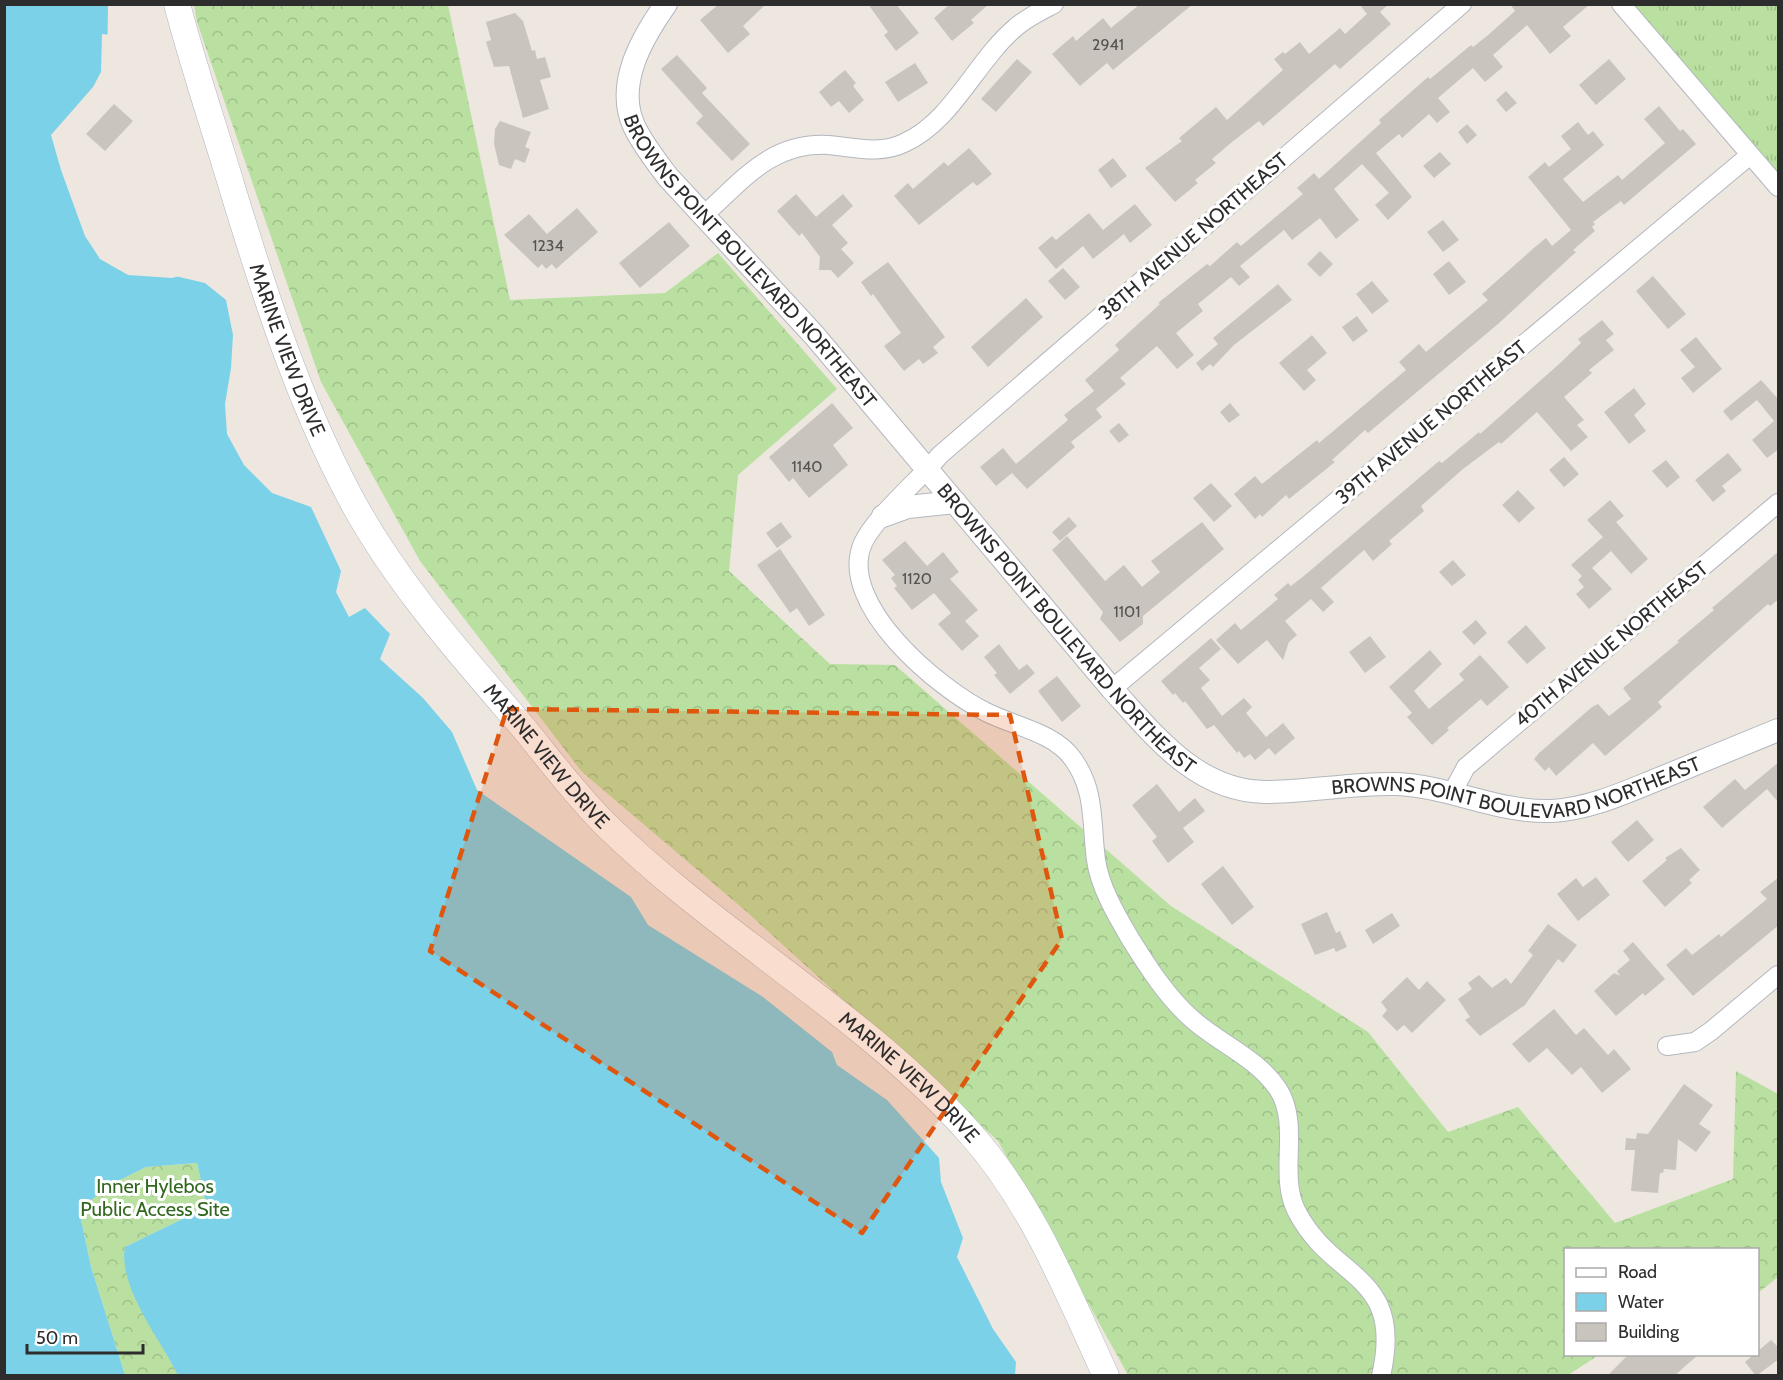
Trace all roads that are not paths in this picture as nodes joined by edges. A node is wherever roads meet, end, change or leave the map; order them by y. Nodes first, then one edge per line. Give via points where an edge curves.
1 (177, 4) edge
2 (666, 4) edge
3 (1054, 4) edge
4 (1462, 4) edge
5 (1621, 4) edge
6 (1750, 155) junction
7 (1779, 187) edge
8 (704, 215) junction
9 (927, 470) junction
10 (955, 502) junction
11 (1779, 503) edge
12 (883, 516) junction
13 (1112, 689) junction
14 (1779, 730) edge
15 (1452, 793) junction
16 (1779, 975) edge
17 (1667, 1046) dead end
18 (1106, 1376) edge
19 (1382, 1376) edge

1 - 18 main road, MARINE VIEW DRIVE via 248,240 287,354 348,493 387,556 497,697 601,820 733,934 904,1068 971,1134 998,1169 1049,1251
2 - 8 street, BROWNS POINT BOULEVARD NORTHEAST via 638,50 629,87 630,115 647,149
3 - 8 street via 1014,28 944,113 920,135 880,150 811,145 788,149 760,165
4 - 9 street, 38TH AVENUE NORTHEAST
5 - 6 street
6 - 7 street
6 - 13 street, 39TH AVENUE NORTHEAST
8 - 9 street, BROWNS POINT BOULEVARD NORTHEAST via 798,317
9 - 10 street, BROWNS POINT BOULEVARD NORTHEAST
9 - 12 street, 38TH AVENUE NORTHEAST
10 - 12 street via 908,507
10 - 13 street, BROWNS POINT BOULEVARD NORTHEAST
11 - 15 street, 40TH AVENUE NORTHEAST via 1466,767
12 - 19 street, 38TH AVENUE NORTHEAST via 872,528 860,553 863,590 870,603 901,645 959,698 1055,743 1070,755 1090,792 1102,884 1131,938 1164,989 1192,1020 1239,1051 1280,1092 1288,1118 1289,1183 1296,1208 1322,1246 1361,1279 1383,1312 1387,1353
13 - 15 street, BROWNS POINT BOULEVARD NORTHEAST via 1180,759 1231,788 1264,792 1389,784
14 - 15 street, BROWNS POINT BOULEVARD NORTHEAST via 1607,800 1577,808 1530,810
16 - 17 street via 1711,1031 1695,1041

